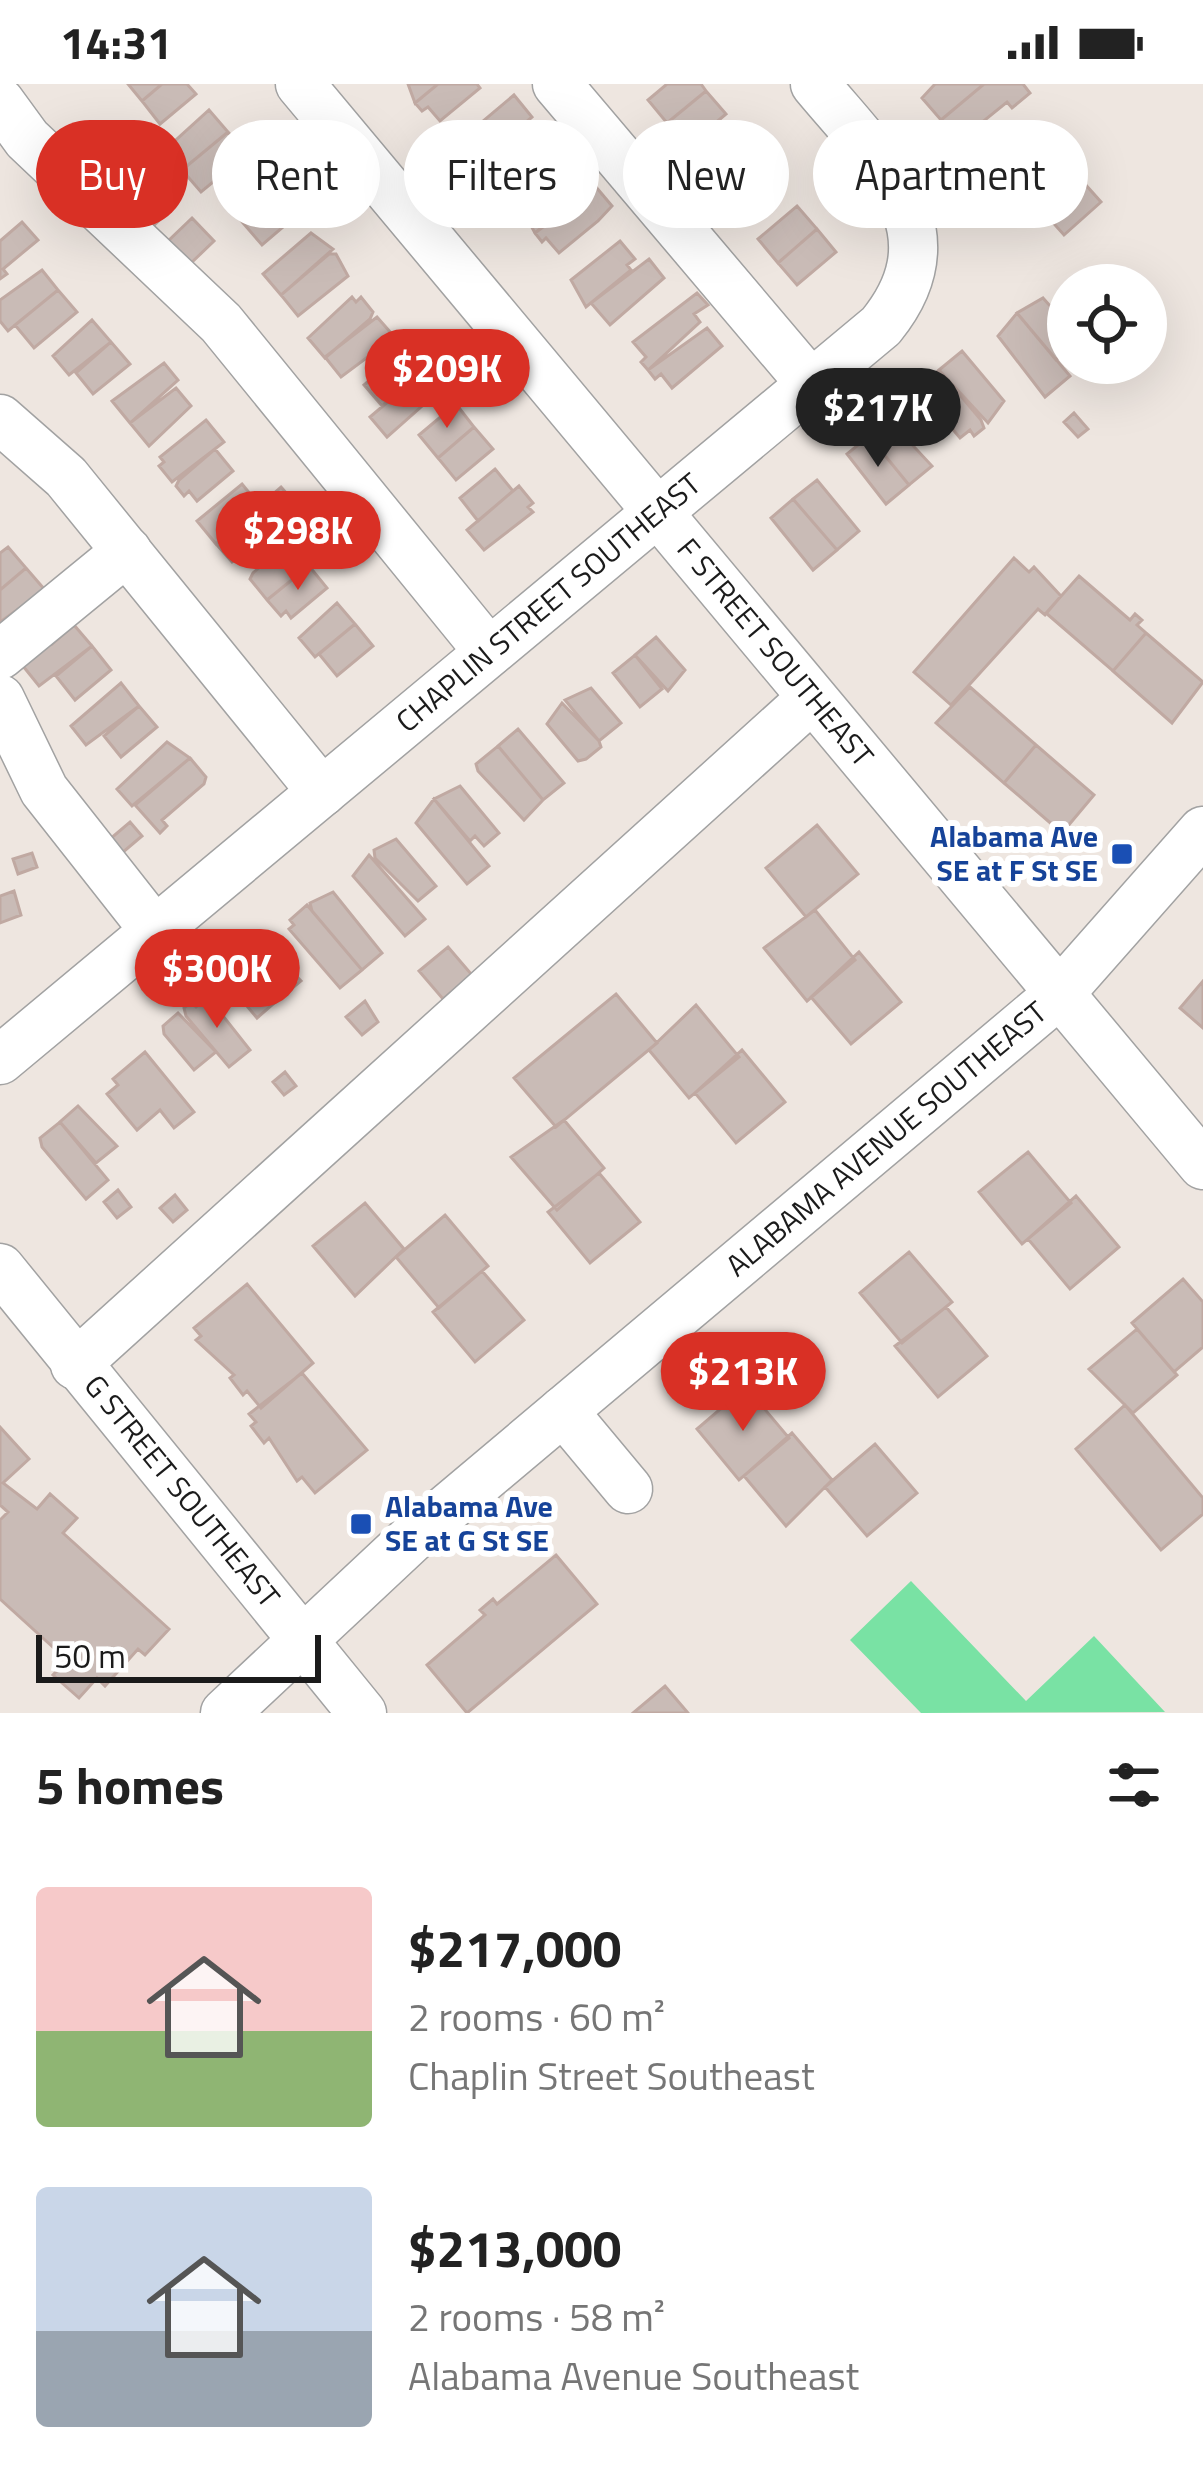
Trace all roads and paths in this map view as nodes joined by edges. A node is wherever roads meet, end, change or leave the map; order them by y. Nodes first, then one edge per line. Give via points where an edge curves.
1 (300, 84) edge
2 (557, 84) edge
3 (814, 84) edge
4 (0, 102) edge
5 (811, 384) junction
6 (0, 419) edge
7 (656, 513) junction
8 (127, 551) junction
9 (489, 652) junction
10 (0, 655) edge
11 (812, 698) junction
12 (0, 699) edge
13 (322, 792) junction
14 (1203, 831) edge
15 (155, 931) junction
16 (1059, 994) junction
17 (0, 1060) edge
18 (1203, 1166) edge
19 (0, 1268) edge
20 (75, 1365) junction
21 (563, 1412) junction
22 (628, 1489) dead end
23 (300, 1638) junction
24 (225, 1713) edge
25 (362, 1713) edge

1 - 7 street, F STREET SOUTHEAST
2 - 5 street
3 - 5 street, CHAPLIN STREET SOUTHEAST via 900,191 913,254 891,314
4 - 9 street via 27,139 221,323
5 - 7 street, CHAPLIN STREET SOUTHEAST
6 - 8 street via 50,460
7 - 9 street, CHAPLIN STREET SOUTHEAST
7 - 11 street, F STREET SOUTHEAST
8 - 10 street
8 - 13 street
9 - 13 street, CHAPLIN STREET SOUTHEAST
11 - 16 street, F STREET SOUTHEAST
11 - 20 street
12 - 15 street via 44,790
13 - 15 street, CHAPLIN STREET SOUTHEAST
14 - 16 street, ALABAMA AVENUE SOUTHEAST
15 - 17 street, CHAPLIN STREET SOUTHEAST
16 - 18 street, F STREET SOUTHEAST
16 - 21 street, ALABAMA AVENUE SOUTHEAST
19 - 20 street, G STREET SOUTHEAST
20 - 23 street, G STREET SOUTHEAST
21 - 22 street
21 - 23 street, ALABAMA AVENUE SOUTHEAST
23 - 24 street, ALABAMA AVENUE SOUTHEAST
23 - 25 street, G STREET SOUTHEAST

